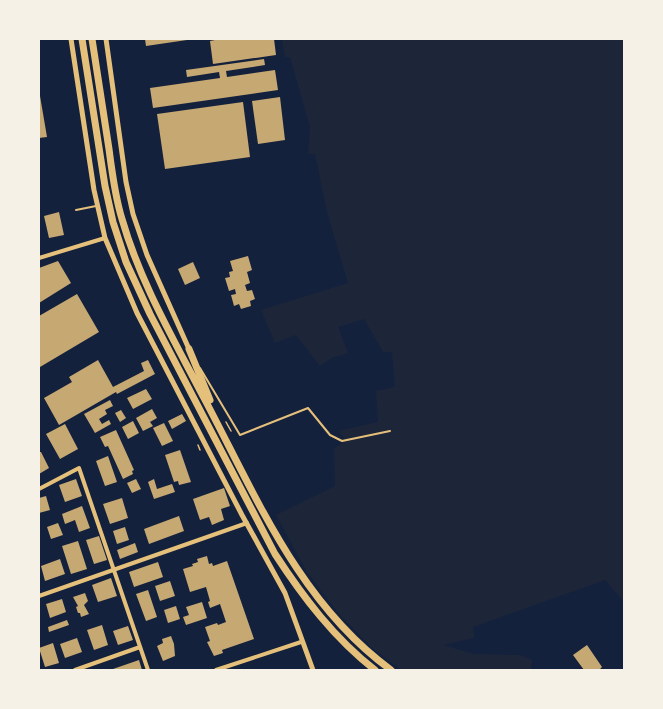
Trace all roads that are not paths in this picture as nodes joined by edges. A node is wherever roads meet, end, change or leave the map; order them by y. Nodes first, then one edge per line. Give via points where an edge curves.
1 (71, 39) edge
2 (82, 39) edge
3 (92, 39) edge
4 (106, 39) edge
5 (98, 205) junction
6 (76, 210) dead end
7 (105, 238) junction
8 (39, 258) edge
9 (190, 350) junction
10 (216, 419) junction
11 (390, 431) dead end
12 (39, 489) edge
13 (247, 523) junction
14 (114, 570) junction
15 (39, 596) edge
16 (301, 642) junction
17 (140, 647) junction
18 (75, 670) edge
19 (148, 670) edge
20 (216, 670) edge
21 (312, 670) edge
22 (376, 670) edge
23 (391, 670) edge

1 - 5 street
2 - 22 highway via 113,222 126,262 150,314 275,554 328,626
3 - 10 highway via 122,219 134,255 158,310
4 - 9 street via 133,214 147,255
5 - 6 lane
5 - 7 street
7 - 8 street
7 - 13 street via 137,313
9 - 10 highway
9 - 11 lane via 240,435 308,408 330,435 342,441
10 - 23 highway via 272,528 300,574 342,627 372,656
12 - 14 street via 79,468
13 - 14 street
13 - 16 street via 285,593
14 - 15 street
14 - 17 street
16 - 20 street
16 - 21 street
17 - 18 street
17 - 19 street

